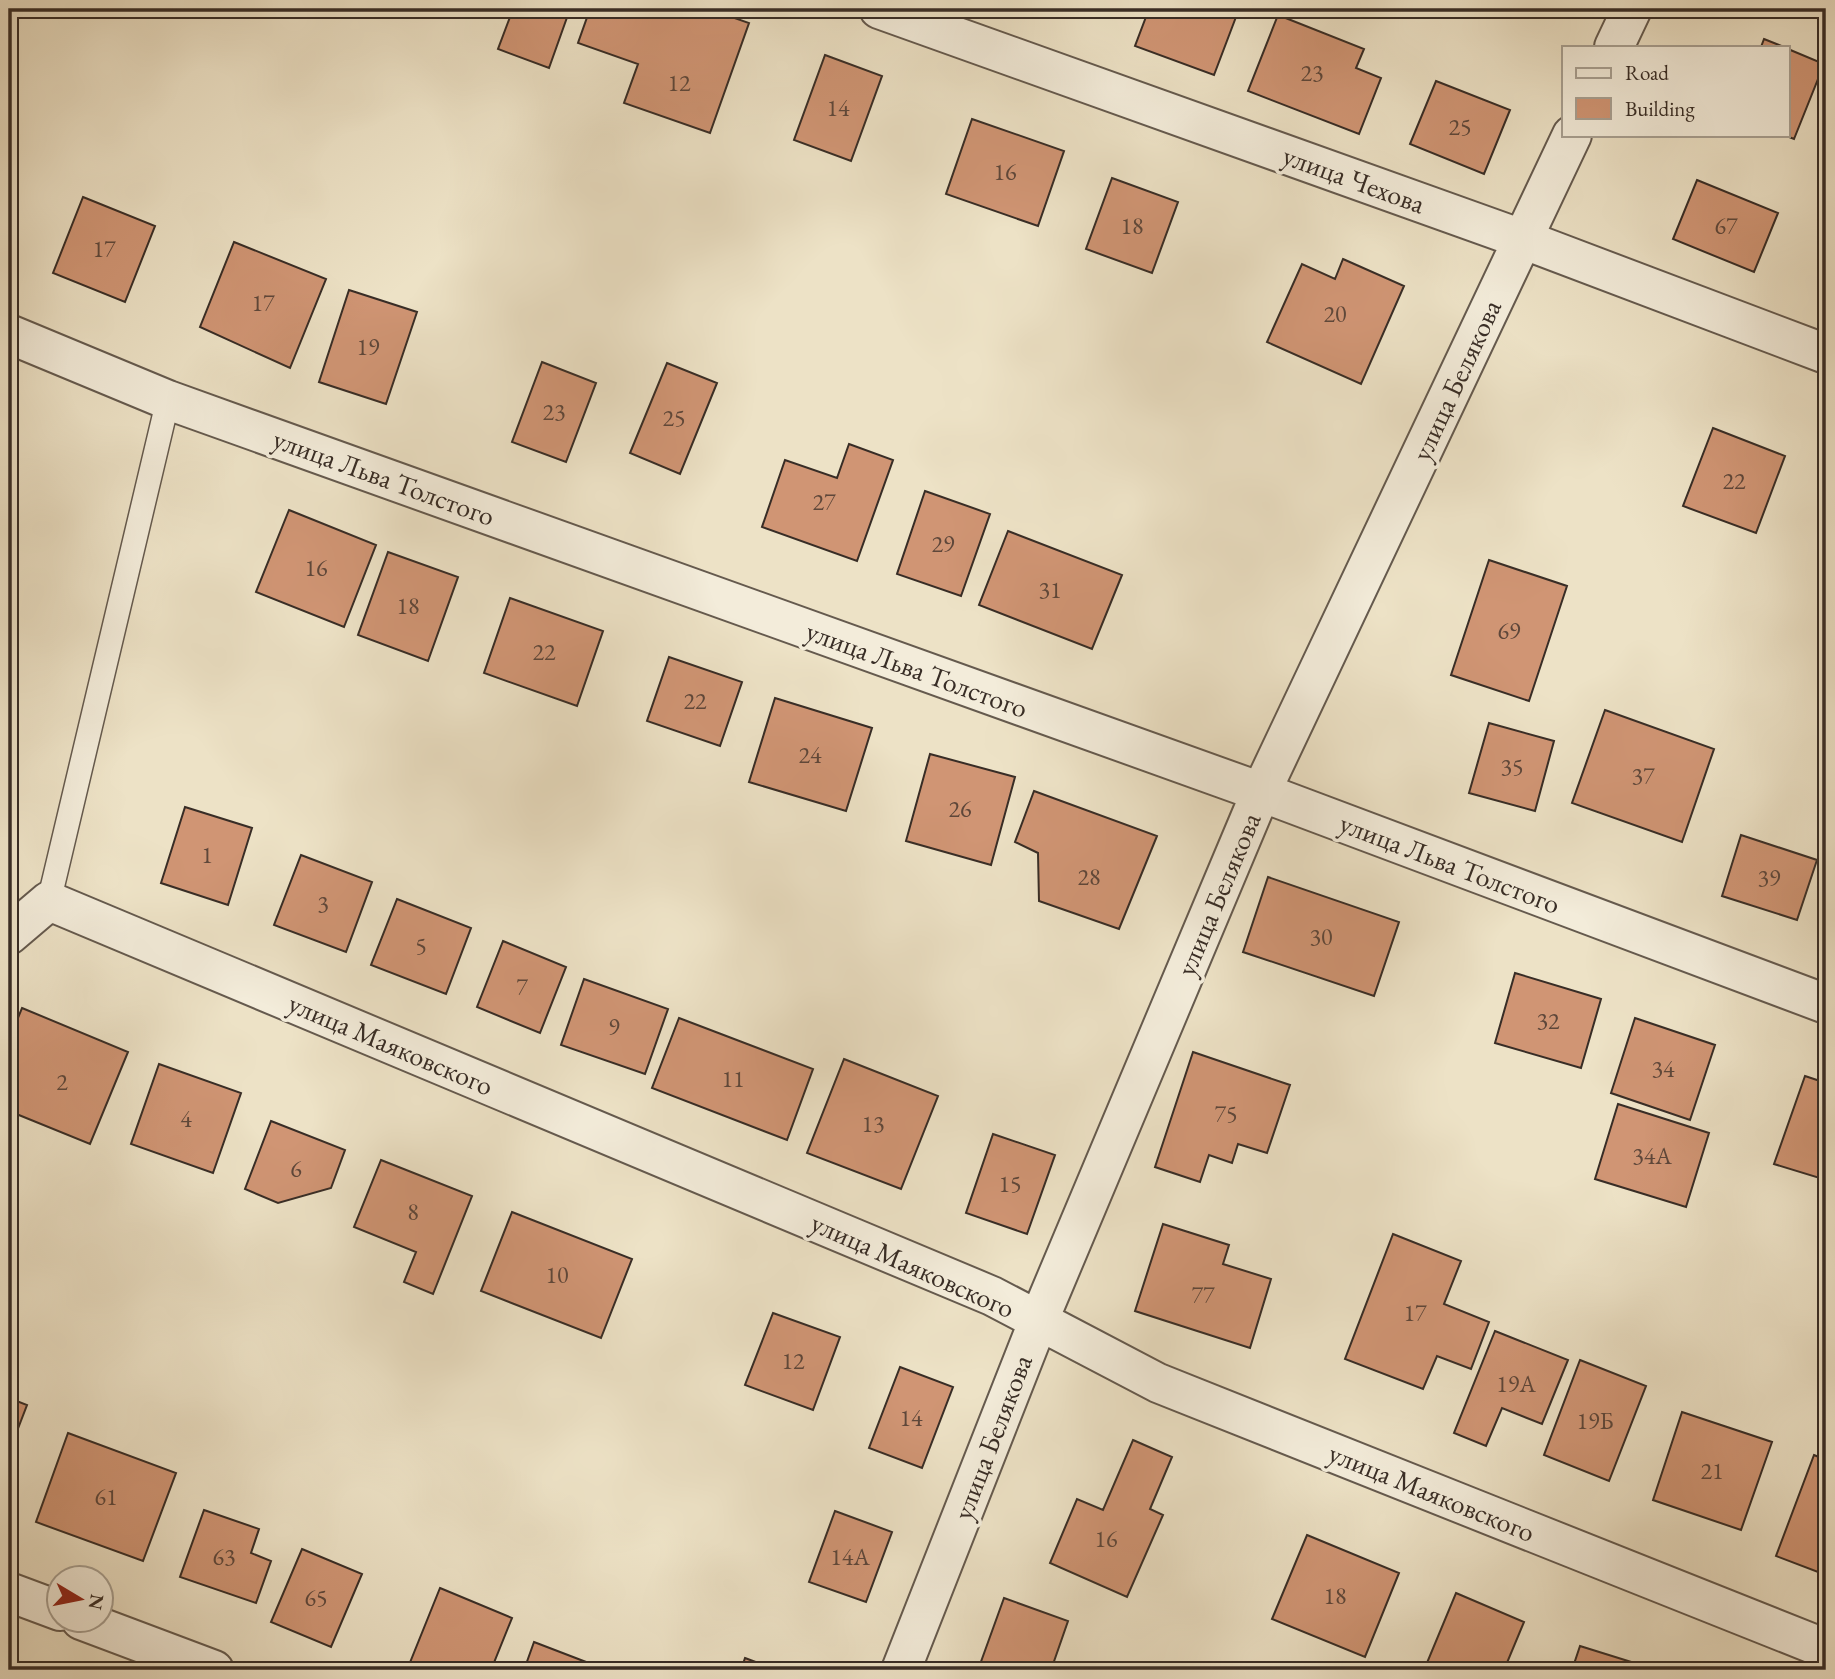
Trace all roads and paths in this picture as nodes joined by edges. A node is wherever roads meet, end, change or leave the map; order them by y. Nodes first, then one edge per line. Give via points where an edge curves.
1 (879, 9) edge
2 (1632, 9) edge
3 (1614, 46) edge
4 (1572, 136) edge
5 (1522, 239) junction
6 (9, 334) edge
7 (1826, 354) edge
8 (168, 400) junction
9 (1261, 792) junction
10 (49, 901) junction
11 (9, 934) edge
12 (1826, 1004) edge
13 (1038, 1321) junction
14 (9, 1592) edge
15 (46, 1606) edge
16 (116, 1632) edge
17 (1826, 1649) edge
18 (214, 1670) edge
19 (901, 1670) edge

1 - 5 street, улица Чехова
2 - 3 street
4 - 5 street, улица Белякова
5 - 7 street, улица Чехова
5 - 9 street, улица Белякова
6 - 8 street, улица Льва Толстого
8 - 9 street, улица Льва Толстого
8 - 10 lane
9 - 12 street, улица Льва Толстого
9 - 13 street, улица Белякова
10 - 11 street
10 - 13 street, улица Маяковского via 992,1296
13 - 17 street, улица Маяковского via 1158,1383
13 - 19 street, улица Белякова
14 - 15 street
16 - 18 street

